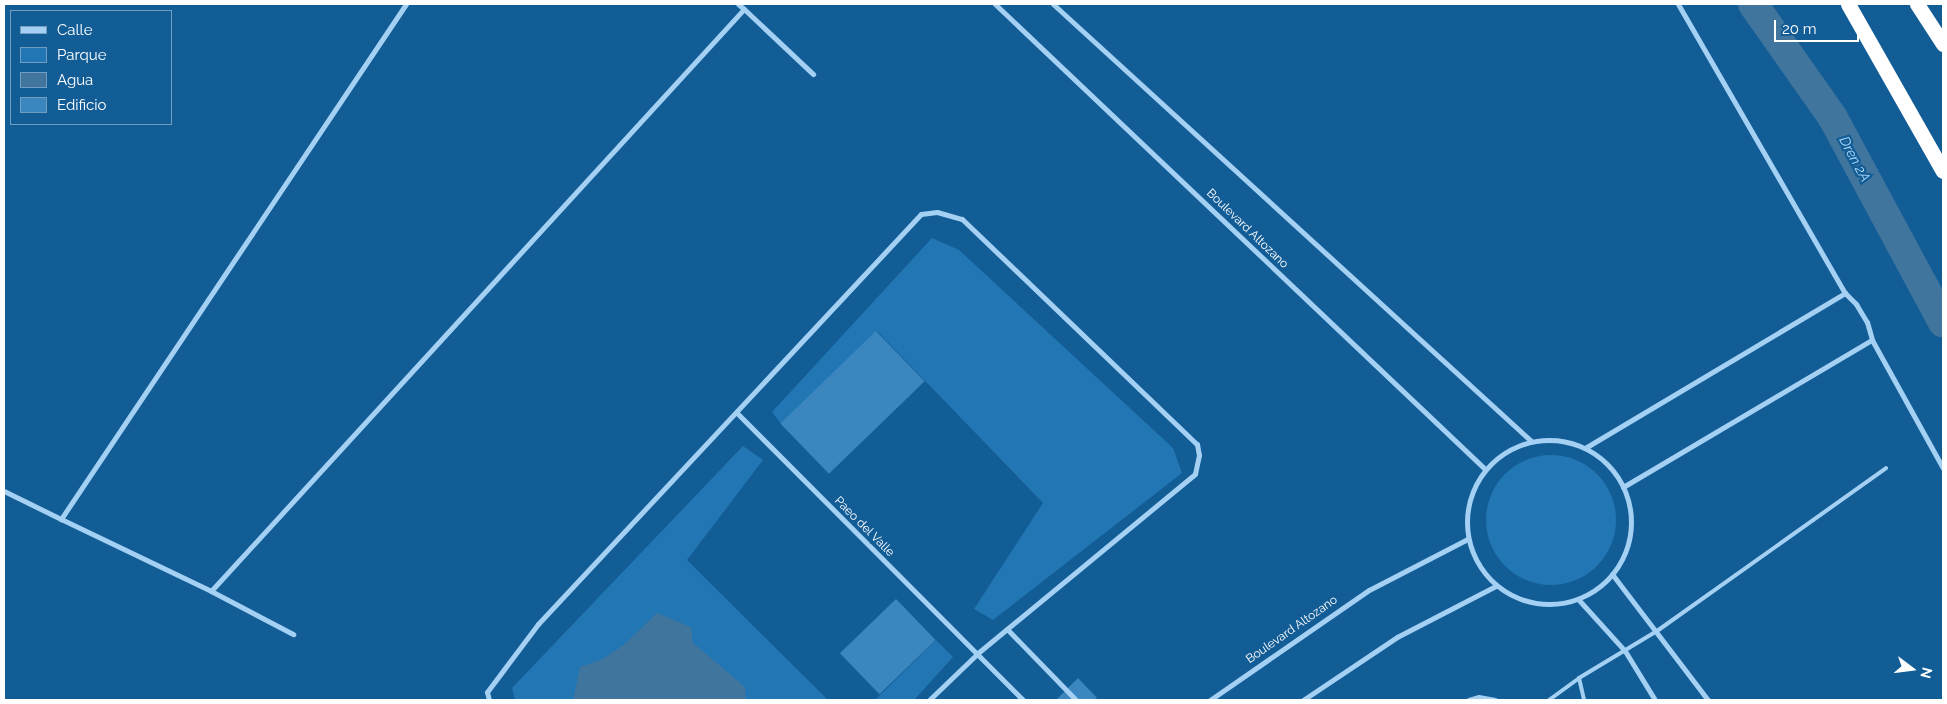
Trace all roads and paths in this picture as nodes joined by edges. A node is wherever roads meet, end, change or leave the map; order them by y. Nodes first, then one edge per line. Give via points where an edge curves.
1 (406, 4) edge
2 (738, 4) edge
3 (995, 4) edge
4 (1053, 4) edge
5 (1678, 4) edge
6 (1848, 4) edge
7 (1917, 4) edge
8 (744, 10) junction
9 (1943, 44) edge
10 (813, 74) dead end
11 (1943, 171) edge
12 (1845, 293) junction
13 (1872, 340) junction
14 (737, 413) junction
15 (1531, 441) junction
16 (1585, 448) junction
17 (1886, 468) dead end
18 (1943, 468) edge
19 (1485, 469) junction
20 (1623, 487) junction
21 (4, 491) edge
22 (61, 519) junction
23 (1468, 539) junction
24 (1612, 574) junction
25 (1496, 586) junction
26 (211, 592) junction
27 (1578, 599) junction
28 (1008, 629) junction
29 (1657, 631) junction
30 (293, 634) dead end
31 (1625, 651) junction
32 (978, 654) junction
33 (1579, 678) junction
34 (489, 700) edge
35 (929, 700) edge
36 (1023, 700) edge
37 (1076, 700) edge
38 (1210, 700) edge
39 (1303, 700) edge
40 (1469, 700) edge
41 (1496, 700) edge
42 (1549, 700) edge
43 (1584, 700) edge
44 (1655, 700) edge
45 (1708, 700) edge

1 - 22 street
2 - 8 street
3 - 19 street, Boulevard Altozano
4 - 15 street
5 - 12 street
6 - 11 highway
7 - 9 highway
8 - 10 street
8 - 26 street
12 - 13 street via 1867,322
12 - 16 street
13 - 18 street
13 - 20 street
14 - 28 street via 921,214 937,212 962,219 1197,444 1199,454 1194,474
14 - 32 street, Paeo del Valle
14 - 34 street via 538,624 487,692
15 - 16 street via 1568,441
15 - 19 street via 1514,447
16 - 20 street via 1614,471
17 - 29 lane
19 - 23 street via 1469,503
20 - 24 street via 1631,522 1629,541
21 - 22 street
22 - 26 street
23 - 25 street via 1483,573
23 - 38 street, Boulevard Altozano via 1369,590
24 - 27 street via 1599,588
24 - 29 street
25 - 27 street via 1529,602 1548,605
25 - 39 street via 1397,637
26 - 30 street
27 - 31 street
28 - 32 street
28 - 37 street
29 - 31 lane
29 - 45 street
31 - 33 lane
31 - 44 street
32 - 35 street
32 - 36 street, Paeo del Valle
33 - 42 lane
33 - 43 lane
40 - 41 lane via 1479,697

